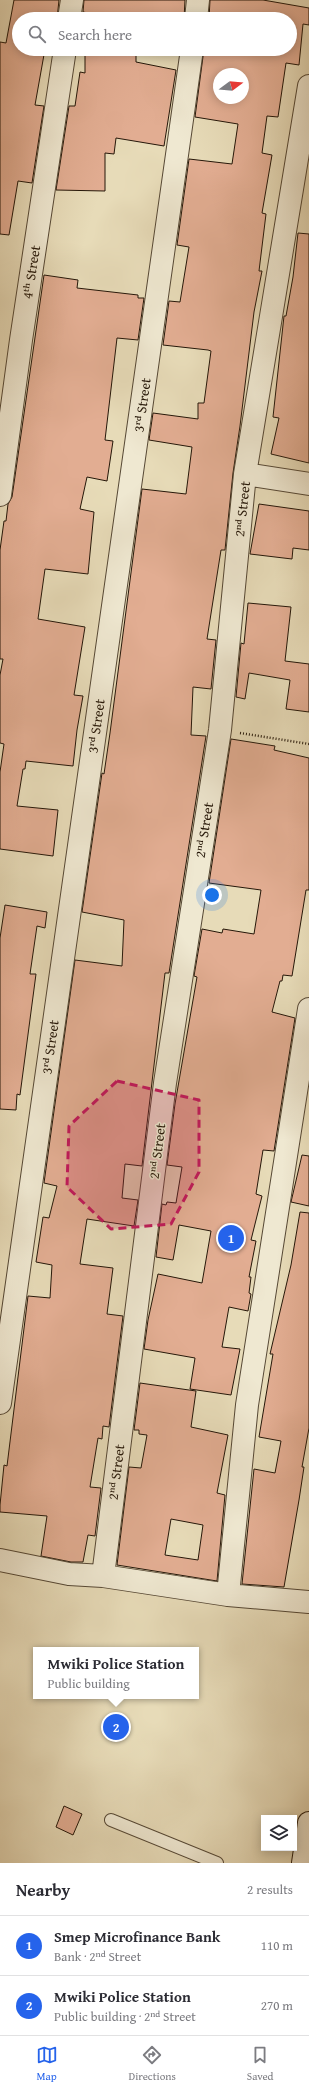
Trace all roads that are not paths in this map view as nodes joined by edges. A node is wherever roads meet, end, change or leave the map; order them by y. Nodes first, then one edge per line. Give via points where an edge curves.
1 (72, 0) edge
2 (198, 0) edge
3 (70, 12) edge
4 (197, 12) edge
5 (64, 56) edge
6 (191, 56) edge
7 (309, 86) edge
8 (246, 474) junction
9 (309, 484) edge
10 (0, 495) edge
11 (309, 1009) edge
12 (0, 1403) edge
13 (0, 1560) edge
14 (103, 1576) junction
15 (228, 1595) junction
16 (309, 1602) edge
17 (111, 1820) dead end
18 (309, 1823) edge
19 (217, 1863) edge
20 (303, 1863) edge

1 - 3 street
2 - 4 street
5 - 10 street, 4ᵗʰ Street
6 - 12 street, 3ʳᵈ Street
7 - 8 street, 2ⁿᵈ Street
8 - 9 street
8 - 14 street, 2ⁿᵈ Street via 220,730 165,1083
11 - 15 street via 247,1405
13 - 14 street via 69,1574
14 - 15 street
15 - 16 street
17 - 19 lane
18 - 20 street

